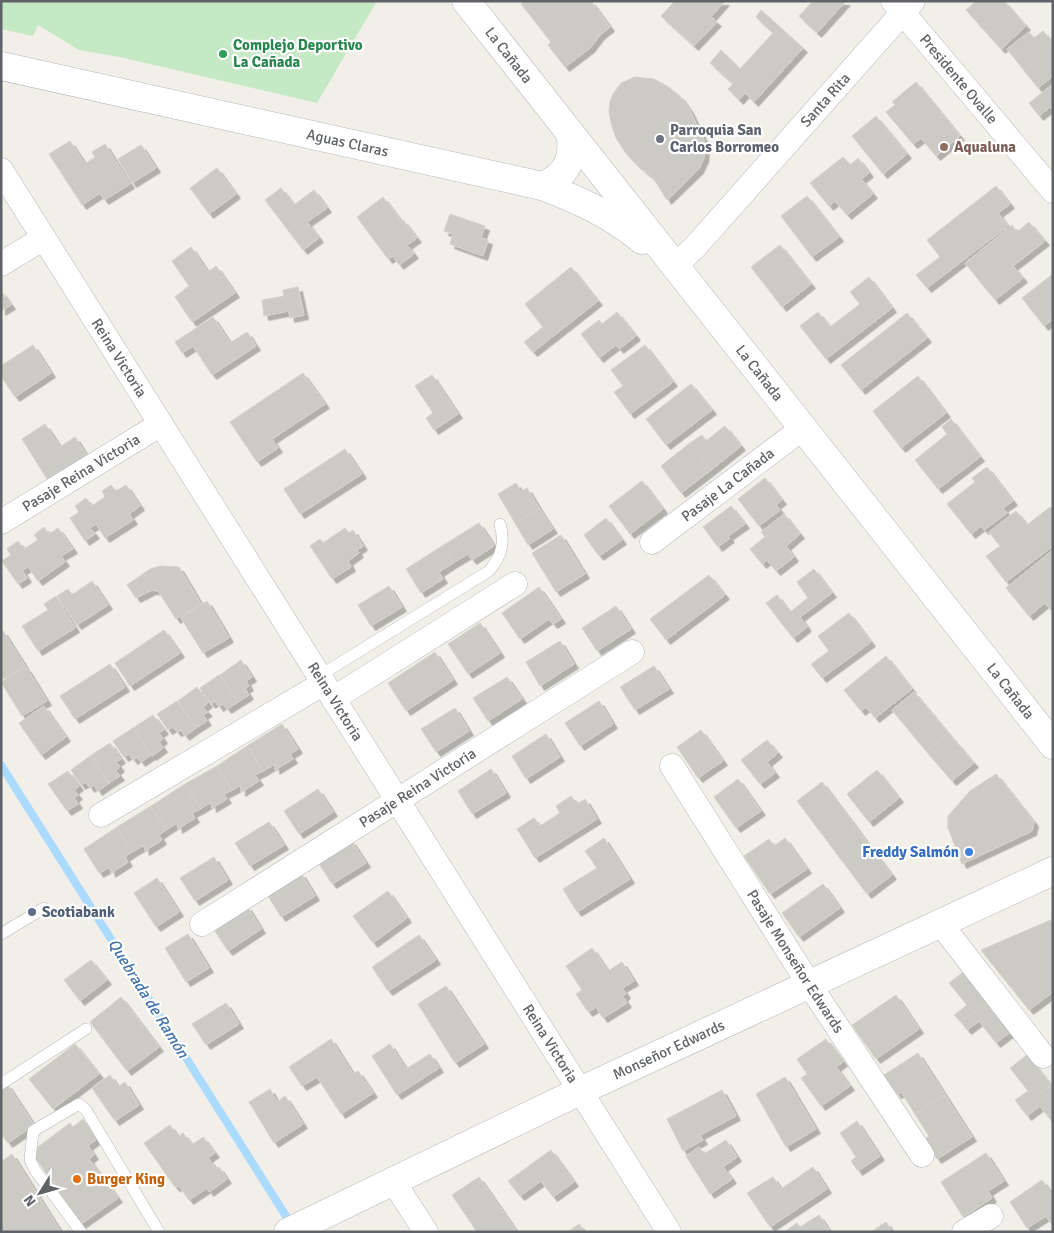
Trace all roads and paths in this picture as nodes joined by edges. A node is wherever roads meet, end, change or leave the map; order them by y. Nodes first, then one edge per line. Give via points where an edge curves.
1 (466, 1) edge
2 (903, 5) edge
3 (1, 66) edge
4 (570, 133) junction
5 (1, 170) edge
6 (542, 186) junction
7 (1053, 192) edge
8 (44, 238) junction
9 (1, 264) edge
10 (675, 266) junction
11 (161, 424) junction
12 (803, 428) junction
13 (1, 522) edge
14 (500, 524) dead end
15 (652, 542) dead end
16 (516, 584) dead end
17 (632, 652) dead end
18 (325, 686) junction
19 (1053, 745) edge
20 (672, 766) dead end
21 (397, 800) junction
22 (102, 815) dead end
23 (1053, 871) edge
24 (44, 908) dead end
25 (940, 923) junction
26 (202, 924) dead end
27 (1, 934) edge
28 (809, 984) junction
29 (86, 1029) dead end
30 (1043, 1056) dead end
31 (1, 1084) edge
32 (580, 1091) junction
33 (922, 1155) dead end
34 (393, 1181) junction
35 (991, 1216) dead end
36 (81, 1232) edge
37 (159, 1232) edge
38 (288, 1232) edge
39 (426, 1232) edge
40 (670, 1232) edge
41 (964, 1232) edge

1 - 4 street, La Cañada
2 - 7 street, Presidente Ovalle
2 - 10 street, Santa Rita
3 - 6 street, Aguas Claras
4 - 6 street via 568,164 557,178
4 - 10 street, La Cañada
5 - 8 street, Reina Victoria
6 - 10 street, Aguas Claras via 585,203 622,224
8 - 9 street
8 - 11 street, Reina Victoria
10 - 12 street, La Cañada
11 - 13 street, Pasaje Reina Victoria
11 - 18 street, Reina Victoria
12 - 15 street, Pasaje La Cañada
12 - 19 street, La Cañada
14 - 18 lane via 503,534 501,554 489,571
16 - 18 street
17 - 21 street, Pasaje Reina Victoria
18 - 21 street, Reina Victoria
18 - 22 street
20 - 28 street, Pasaje Monseñor Edwards
21 - 26 street, Pasaje Reina Victoria
21 - 32 street, Reina Victoria
23 - 25 street, Monseñor Edwards
24 - 27 lane
25 - 28 street, Monseñor Edwards
25 - 30 street
28 - 32 street, Monseñor Edwards
28 - 33 street, Pasaje Monseñor Edwards
29 - 31 lane
32 - 34 street, Monseñor Edwards
32 - 40 street, Reina Victoria
34 - 38 street, Monseñor Edwards
34 - 39 street
35 - 41 street
36 - 37 lane via 30,1160 33,1132 79,1104 86,1110

